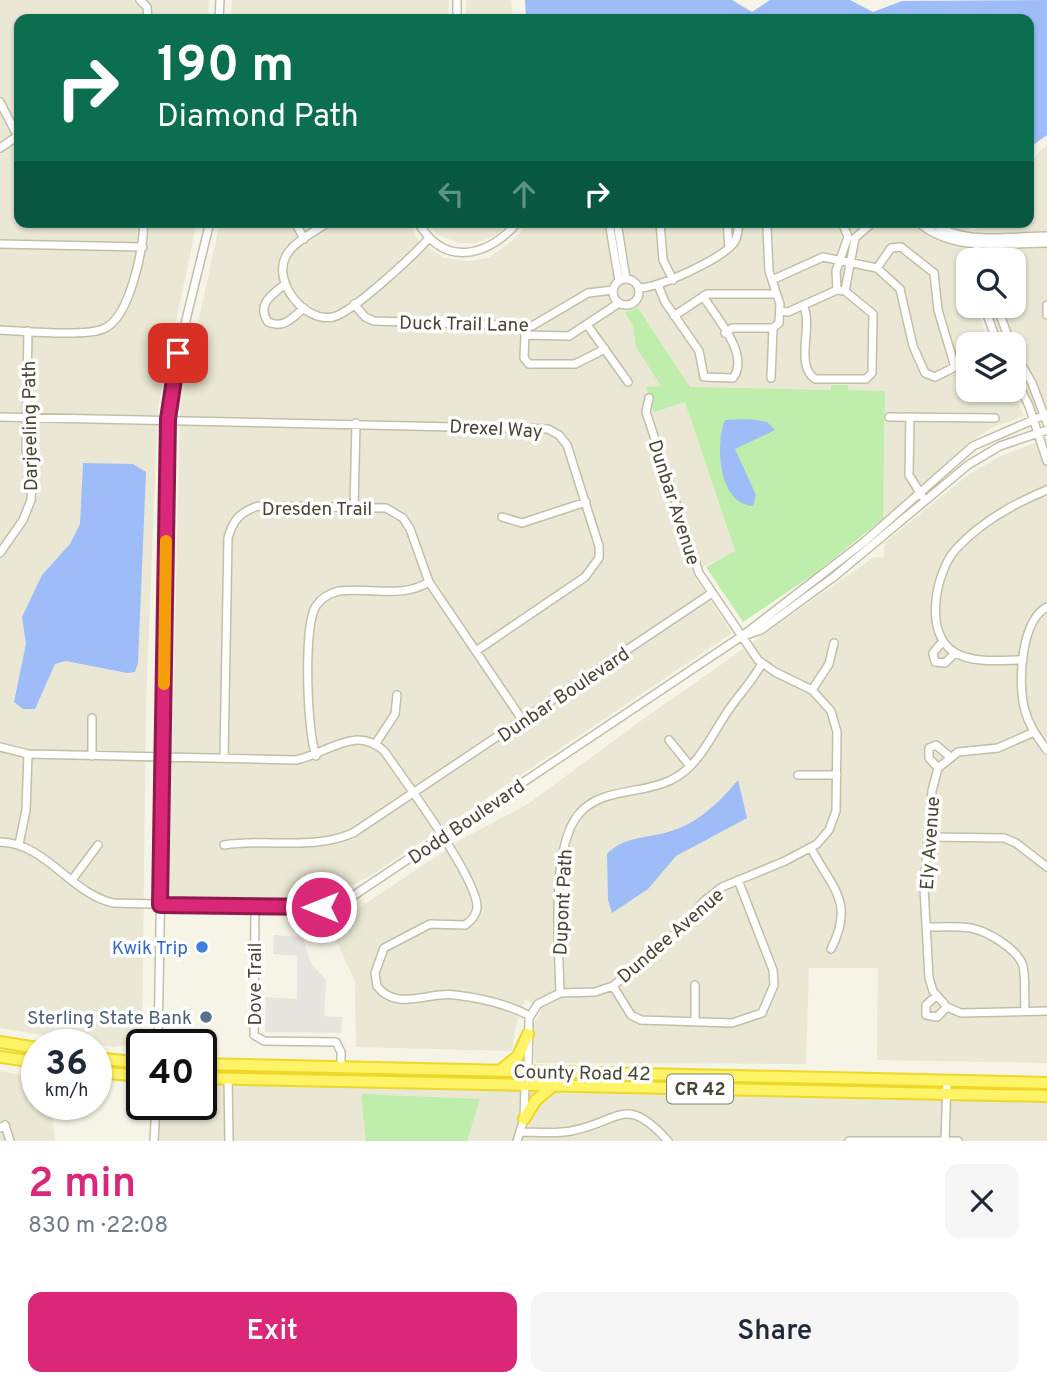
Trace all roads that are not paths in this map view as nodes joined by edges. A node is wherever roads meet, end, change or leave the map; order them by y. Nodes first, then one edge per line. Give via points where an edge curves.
1 (0, 102) edge
2 (14, 128) edge
3 (144, 228) edge
4 (209, 228) edge
5 (298, 228) edge
6 (320, 228) edge
7 (422, 228) edge
8 (512, 228) edge
9 (610, 228) edge
10 (618, 228) edge
11 (660, 228) edge
12 (727, 228) edge
13 (738, 228) edge
14 (767, 228) dead end
15 (846, 228) edge
16 (865, 228) edge
17 (930, 228) edge
18 (934, 228) edge
19 (936, 231) junction
20 (1047, 236) edge
21 (852, 237) junction
22 (429, 238) junction
23 (304, 239) junction
24 (977, 240) junction
25 (988, 240) junction
26 (1047, 243) edge
27 (0, 244) edge
28 (143, 247) junction
29 (729, 247) junction
30 (977, 248) edge
31 (989, 248) edge
32 (839, 261) junction
33 (848, 262) junction
34 (877, 268) junction
35 (623, 280) junction
36 (673, 280) junction
37 (772, 280) junction
38 (285, 284) junction
39 (658, 285) junction
40 (638, 288) junction
41 (613, 290) junction
42 (841, 291) junction
43 (775, 294) junction
44 (703, 296) junction
45 (354, 303) junction
46 (619, 303) junction
47 (803, 305) junction
48 (1047, 305) edge
49 (304, 308) junction
50 (780, 311) junction
51 (1047, 315) edge
52 (674, 316) junction
53 (524, 325) junction
54 (588, 326) junction
55 (774, 328) junction
56 (0, 330) edge
57 (28, 331) junction
58 (725, 333) junction
59 (525, 335) junction
60 (605, 349) junction
61 (1026, 373) edge
62 (771, 378) dead end
63 (628, 382) dead end
64 (649, 398) dead end
65 (1026, 402) edge
66 (0, 417) edge
67 (889, 417) dead end
68 (910, 417) junction
69 (1046, 417) edge
70 (26, 418) junction
71 (995, 418) dead end
72 (168, 419) junction
73 (1033, 419) junction
74 (356, 423) junction
75 (1047, 430) edge
76 (1037, 433) junction
77 (1047, 461) edge
78 (1047, 490) edge
79 (919, 493) junction
80 (925, 501) junction
81 (586, 502) junction
82 (354, 507) junction
83 (502, 517) dead end
84 (0, 554) edge
85 (429, 582) junction
86 (712, 593) junction
87 (1047, 607) edge
88 (742, 636) junction
89 (943, 641) junction
90 (834, 643) dead end
91 (476, 651) junction
92 (955, 653) junction
93 (1023, 660) junction
94 (762, 663) junction
95 (812, 690) junction
96 (397, 695) dead end
97 (92, 718) dead end
98 (523, 721) junction
99 (1034, 732) junction
100 (668, 740) dead end
101 (376, 743) junction
102 (0, 747) edge
103 (1047, 750) edge
104 (28, 754) junction
105 (92, 756) junction
106 (316, 756) junction
107 (949, 756) junction
108 (162, 757) junction
109 (224, 758) junction
110 (690, 766) junction
111 (938, 768) junction
112 (798, 775) dead end
113 (837, 775) junction
114 (413, 794) junction
115 (928, 837) junction
116 (442, 838) junction
117 (0, 842) edge
118 (19, 844) junction
119 (98, 845) dead end
120 (224, 845) dead end
121 (810, 848) junction
122 (1047, 867) edge
123 (72, 880) junction
124 (738, 880) junction
125 (160, 905) junction
126 (255, 907) junction
127 (926, 927) junction
128 (831, 949) dead end
129 (695, 985) dead end
130 (613, 986) junction
131 (560, 993) junction
132 (936, 996) junction
133 (947, 1007) junction
134 (1025, 1011) junction
135 (1047, 1011) edge
136 (530, 1017) junction
137 (695, 1021) junction
138 (158, 1029) edge
139 (528, 1034) junction
140 (0, 1042) edge
141 (21, 1045) edge
142 (0, 1056) edge
143 (21, 1059) edge
144 (217, 1064) edge
145 (341, 1067) junction
146 (501, 1070) junction
147 (528, 1071) junction
148 (548, 1071) junction
149 (217, 1079) edge
150 (228, 1079) junction
151 (947, 1082) junction
152 (1047, 1083) edge
153 (508, 1085) junction
154 (525, 1085) junction
155 (553, 1086) junction
156 (946, 1095) junction
157 (1047, 1096) edge
158 (524, 1119) junction
159 (155, 1120) edge
160 (2, 1126) edge
161 (521, 1132) junction
162 (229, 1139) edge
163 (10, 1141) edge
164 (154, 1141) edge
165 (517, 1141) edge
166 (668, 1141) edge
167 (849, 1141) edge
168 (945, 1141) edge
169 (958, 1141) edge

1 - 2 street
3 - 28 street
4 - 72 street
5 - 23 street
6 - 23 street
7 - 22 street
8 - 22 street via 498,243 480,251 455,251
9 - 35 street
10 - 35 street
11 - 36 street via 663,260
12 - 29 street
13 - 29 street
14 - 37 street
15 - 21 street
16 - 21 street
17 - 19 street
18 - 19 street
19 - 24 street
20 - 25 street
21 - 32 street
21 - 33 street
22 - 45 street
23 - 38 street via 284,258
24 - 25 street
24 - 30 street
25 - 26 street
25 - 31 street
27 - 28 street
28 - 57 street via 122,310 111,325 92,332
29 - 36 street
32 - 33 street
32 - 37 street via 823,257
32 - 42 street
33 - 34 street
33 - 42 street
34 - 34 street via 897,246 932,268 940,317 956,367 935,377 925,373 913,346 900,289
35 - 40 street
35 - 41 street
36 - 39 street
37 - 43 street
38 - 49 street
38 - 49 street via 264,304 268,321 285,324
39 - 40 street
39 - 52 street
40 - 46 street via 638,298 632,303
41 - 46 street
41 - 53 street, Duck Trail Lane via 588,293 536,325
42 - 47 street
42 - 47 street via 873,314 872,373 866,379 810,376 806,366 808,314
43 - 44 street
43 - 50 street
44 - 52 street
44 - 58 street
45 - 49 street via 334,317 319,317
45 - 53 street, Duck Trail Lane via 373,321
46 - 54 street
47 - 50 street
48 - 51 street
50 - 55 street
52 - 58 street via 699,351 706,379 735,376 736,351
53 - 59 street
54 - 59 street via 569,336
54 - 60 street
55 - 58 street via 732,328
55 - 62 street
56 - 57 street
57 - 70 street, Darjeeling Path
59 - 60 street via 526,362 575,364
60 - 63 street
61 - 69 street
64 - 86 street, Dunbar Avenue via 646,412 689,548
65 - 73 street
66 - 70 street, Drexel Way
67 - 68 street
68 - 71 street
68 - 79 street via 908,471
69 - 73 street
70 - 72 street, Drexel Way
70 - 84 street, Darjeeling Path via 31,500
72 - 74 street, Drexel Way
72 - 108 street
73 - 76 street
73 - 79 street via 973,446
74 - 81 street, Drexel Way via 548,429 567,445
74 - 82 street
75 - 76 street
76 - 77 street
76 - 80 street via 1000,446 968,465
78 - 89 street via 998,516 948,560 941,574 937,607
79 - 80 street
79 - 88 street via 864,542
80 - 88 street via 835,576 761,630
81 - 83 street via 523,523
81 - 91 street, Drexel Way via 599,546 593,569
82 - 85 street, Dresden Trail via 386,508 402,518
82 - 109 street, Dresden Trail via 258,506 243,511 232,524 228,538
85 - 91 street, Dresden Trail
85 - 106 street via 407,592 337,592 316,606 310,623 308,724
86 - 88 street, Dunbar Avenue
86 - 98 street, Dunbar Boulevard
87 - 93 street via 1030,624
88 - 94 street, Dundee Avenue
88 - 116 street, Dodd Boulevard
89 - 92 street
89 - 92 street via 933,653 935,662 945,663
90 - 95 street via 829,664
91 - 98 street, Dresden Trail
92 - 93 street via 979,659
93 - 99 street via 1024,705
94 - 95 street, Dundee Avenue
94 - 110 street, Dupont Path
95 - 113 street, Dundee Avenue via 828,705 836,724
96 - 101 street via 395,714
97 - 105 street
98 - 114 street, Dunbar Boulevard
99 - 103 street
99 - 107 street via 998,748
100 - 110 street
101 - 106 street via 350,738
101 - 114 street
102 - 104 street
104 - 105 street
104 - 118 street via 26,810
105 - 108 street
106 - 109 street via 296,760
107 - 111 street, Ely Avenue
107 - 111 street via 936,745 929,748 929,758
108 - 109 street
108 - 125 street
110 - 131 street, Dupont Path via 662,785 589,804 572,824 561,859
111 - 115 street, Ely Avenue
112 - 113 street
113 - 121 street, Dundee Avenue via 832,825
114 - 116 street
114 - 120 street, Dunbar Boulevard via 353,834 334,841
115 - 122 street via 1004,838
115 - 127 street, Ely Avenue
116 - 126 street, Dodd Boulevard via 341,904
116 - 136 street via 469,881 476,913 465,925 430,924 384,947 375,973 377,986 390,997 424,999 453,994 509,1005
117 - 118 street
118 - 123 street, Dodd Boulevard
119 - 123 street
121 - 124 street, Dundee Avenue
121 - 128 street via 839,894 839,928
123 - 125 street, Dodd Boulevard via 105,901
124 - 130 street, Dundee Avenue via 712,894 683,927
124 - 137 street via 773,970 770,997 756,1017 732,1023
125 - 126 street, Dodd Boulevard
125 - 138 street
126 - 145 street, Dove Trail via 254,1035 264,1041 336,1042
127 - 132 street, Ely Avenue via 929,978
127 - 134 street via 983,931 1009,949 1023,969
129 - 137 street
130 - 131 street, Dundee Avenue via 595,992
130 - 137 street via 631,1015 641,1020
131 - 136 street via 545,999
132 - 133 street
132 - 133 street, Ely Avenue via 924,1008 926,1015 937,1017
133 - 134 street via 957,1012
134 - 135 street
136 - 139 street
139 - 146 highway via 518,1056
139 - 147 street
140 - 141 highway
142 - 143 highway
144 - 145 highway, County Road 42 / CR 42
145 - 146 highway, County Road 42 / CR 42
146 - 147 highway, County Road 42 / CR 42
147 - 148 highway, County Road 42 / CR 42
147 - 153 highway
148 - 151 highway, County Road 42 / CR 42
148 - 154 highway
149 - 150 highway, County Road 42 / CR 42
150 - 153 highway, County Road 42 / CR 42
150 - 162 street
151 - 152 highway, County Road 42 / CR 42
151 - 156 street
153 - 154 highway, County Road 42 / CR 42
154 - 155 highway, County Road 42 / CR 42
154 - 158 street
155 - 156 highway, County Road 42 / CR 42
155 - 158 highway via 536,1100
156 - 157 highway, County Road 42 / CR 42
156 - 168 street
158 - 161 street
159 - 164 street
160 - 163 street
161 - 165 street
161 - 166 street via 568,1132 630,1114 653,1124
167 - 168 street
168 - 169 street

